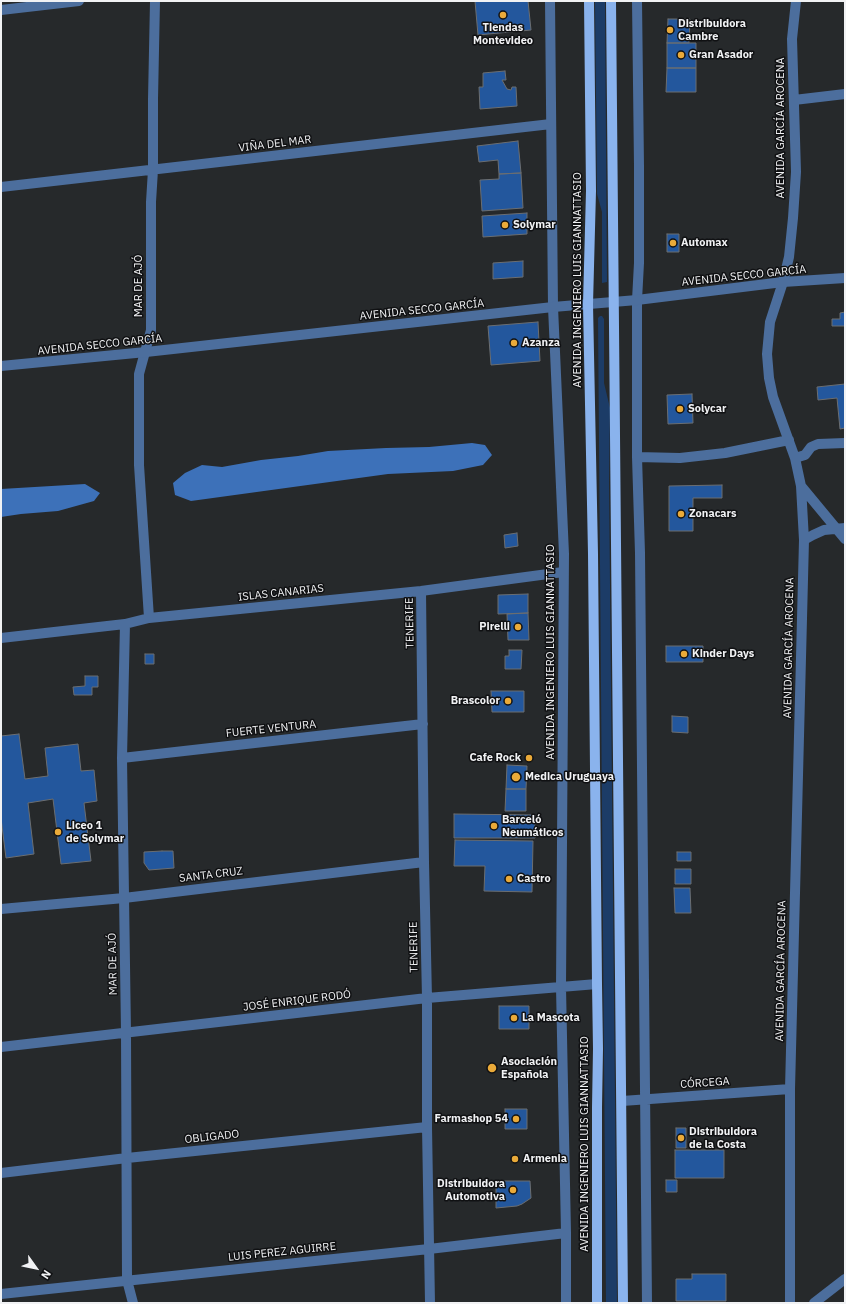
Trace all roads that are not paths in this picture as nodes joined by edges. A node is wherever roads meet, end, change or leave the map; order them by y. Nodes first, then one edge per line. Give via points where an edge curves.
1 (79, 1) edge
2 (155, 1) edge
3 (550, 1) edge
4 (589, 1) edge
5 (611, 1) edge
6 (637, 1) edge
7 (796, 1) edge
8 (1, 10) edge
9 (845, 94) edge
10 (794, 100) junction
11 (551, 124) junction
12 (153, 170) junction
13 (1, 187) edge
14 (845, 278) edge
15 (783, 282) junction
16 (637, 300) junction
17 (614, 302) junction
18 (588, 304) junction
19 (553, 307) junction
20 (146, 352) junction
21 (1, 366) edge
22 (789, 440) junction
23 (845, 443) edge
24 (637, 457) junction
25 (795, 458) junction
26 (801, 486) junction
27 (840, 528) edge
28 (845, 539) edge
29 (804, 540) junction
30 (563, 572) junction
31 (421, 591) junction
32 (149, 618) junction
33 (125, 624) junction
34 (1, 638) edge
35 (423, 724) junction
36 (122, 758) junction
37 (424, 862) junction
38 (124, 898) junction
39 (1, 909) edge
40 (596, 984) junction
41 (561, 987) junction
42 (427, 998) junction
43 (126, 1033) junction
44 (1, 1047) edge
45 (790, 1089) junction
46 (645, 1100) junction
47 (622, 1101) junction
48 (426, 1127) junction
49 (127, 1158) junction
50 (1, 1173) edge
51 (566, 1233) junction
52 (429, 1249) junction
53 (845, 1279) edge
54 (127, 1280) junction
55 (1, 1294) edge
56 (133, 1303) edge
57 (430, 1303) edge
58 (566, 1303) edge
59 (597, 1303) edge
60 (623, 1303) edge
61 (647, 1303) edge
62 (790, 1303) edge
63 (814, 1303) edge

1 - 8 street
2 - 12 street, MAR DE AJÓ
3 - 11 street, AVENIDA INGENIERO LUIS GIANNATTASIO
4 - 18 main road, AVENIDA INGENIERO LUIS GIANNATTASIO via 591,191
5 - 17 main road
6 - 16 street
7 - 10 street, AVENIDA GARCÍA AROCENA via 792,40
9 - 10 street
10 - 15 street, AVENIDA GARCÍA AROCENA via 795,179 789,257
11 - 12 street, VIÑA DEL MAR
11 - 19 street, AVENIDA INGENIERO LUIS GIANNATTASIO
12 - 13 street, VIÑA DEL MAR
12 - 20 street, MAR DE AJÓ via 151,330
14 - 15 street, AVENIDA SECCO GARCÍA
15 - 16 street, AVENIDA SECCO GARCÍA
15 - 22 street, AVENIDA GARCÍA AROCENA via 770,322 767,354 773,397
16 - 17 street, AVENIDA SECCO GARCÍA
16 - 24 street
17 - 18 street, AVENIDA SECCO GARCÍA
17 - 47 main road
18 - 19 street, AVENIDA SECCO GARCÍA
18 - 40 main road, AVENIDA INGENIERO LUIS GIANNATTASIO via 593,554
19 - 20 street, AVENIDA SECCO GARCÍA
19 - 30 street, AVENIDA INGENIERO LUIS GIANNATTASIO
20 - 21 street, AVENIDA SECCO GARCÍA
20 - 32 street, MAR DE AJÓ via 139,374 139,465
22 - 24 street via 725,453 680,458
22 - 25 street, AVENIDA GARCÍA AROCENA
23 - 25 street via 818,444 811,447 806,455
24 - 46 street
25 - 26 street, AVENIDA GARCÍA AROCENA
26 - 27 street
26 - 29 street, AVENIDA GARCÍA AROCENA
27 - 28 street
27 - 29 street via 824,530
29 - 45 street, AVENIDA GARCÍA AROCENA
30 - 31 street, ISLAS CANARIAS
30 - 41 street, AVENIDA INGENIERO LUIS GIANNATTASIO
31 - 32 street, ISLAS CANARIAS
31 - 35 street, TENERIFE
32 - 33 street, ISLAS CANARIAS
33 - 34 street, ISLAS CANARIAS
33 - 36 street, MAR DE AJÓ
35 - 36 street, FUERTE VENTURA
35 - 37 street, TENERIFE
36 - 38 street, MAR DE AJÓ
37 - 38 street, SANTA CRUZ
37 - 42 street, TENERIFE
38 - 39 street, SANTA CRUZ
38 - 43 street, MAR DE AJÓ
40 - 41 street, JOSÉ ENRIQUE RODÓ
40 - 59 main road, AVENIDA INGENIERO LUIS GIANNATTASIO
41 - 42 street, JOSÉ ENRIQUE RODÓ
41 - 51 street, AVENIDA INGENIERO LUIS GIANNATTASIO
42 - 43 street, JOSÉ ENRIQUE RODÓ
42 - 48 street, TENERIFE
43 - 44 street, JOSÉ ENRIQUE RODÓ
43 - 49 street, MAR DE AJÓ
45 - 46 street, CÓRCEGA
45 - 62 street, AVENIDA GARCÍA AROCENA
46 - 47 street, CÓRCEGA
46 - 61 street
47 - 60 main road
48 - 49 street, OBLIGADO
48 - 52 street, TENERIFE
49 - 50 street, OBLIGADO
49 - 54 street, MAR DE AJÓ
51 - 52 street, LUIS PEREZ AGUIRRE
51 - 58 street, AVENIDA INGENIERO LUIS GIANNATTASIO
52 - 54 street, LUIS PEREZ AGUIRRE
52 - 57 street, TENERIFE
53 - 63 street
54 - 55 street, LUIS PEREZ AGUIRRE
54 - 56 street, MAR DE AJÓ

